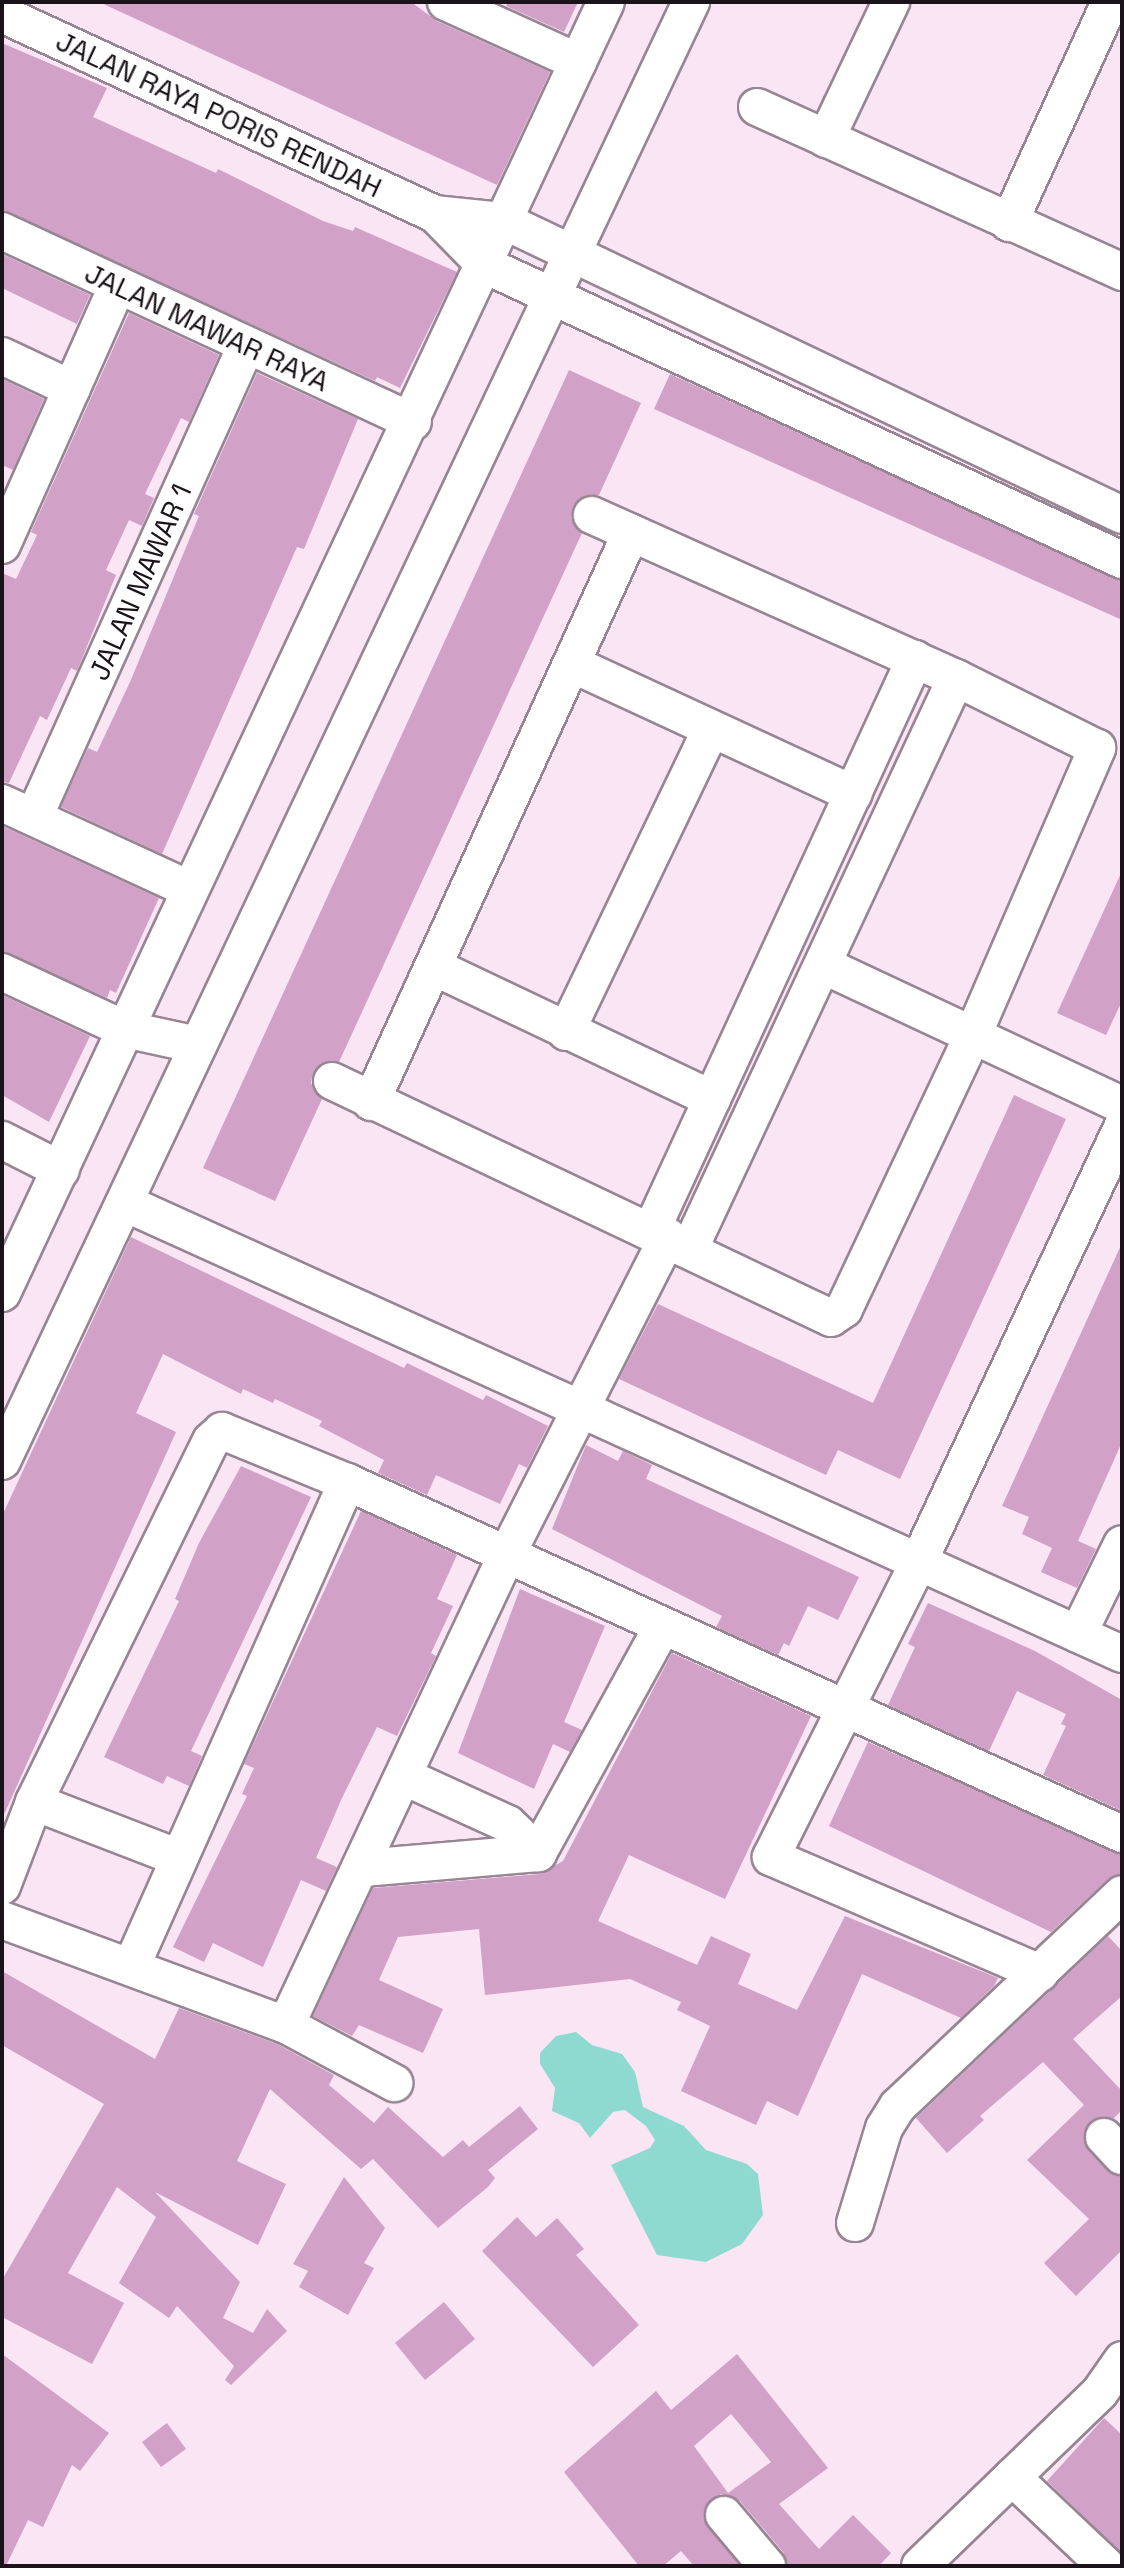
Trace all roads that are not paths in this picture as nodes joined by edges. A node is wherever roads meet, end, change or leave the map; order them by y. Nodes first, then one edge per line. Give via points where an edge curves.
1 (446, 2) edge
2 (606, 2) edge
3 (691, 2) edge
4 (891, 2) edge
5 (1110, 2) edge
6 (6, 14) edge
7 (578, 62) junction
8 (757, 107) dead end
9 (826, 139) junction
10 (435, 214) junction
11 (504, 221) junction
12 (1009, 223) junction
13 (2, 231) edge
14 (574, 254) junction
15 (485, 265) junction
16 (1122, 272) edge
17 (118, 285) junction
18 (554, 296) junction
19 (246, 346) junction
20 (2, 356) edge
21 (72, 389) junction
22 (413, 422) junction
23 (11, 499) edge
24 (592, 515) dead end
25 (1122, 515) edge
26 (631, 533) junction
27 (2, 545) edge
28 (1122, 560) edge
29 (915, 659) junction
30 (572, 664) junction
31 (956, 678) junction
32 (710, 731) junction
33 (853, 794) junction
34 (18, 810) edge
35 (189, 889) junction
36 (825, 966) junction
37 (434, 967) junction
38 (2, 972) edge
39 (124, 1029) junction
40 (566, 1032) junction
41 (973, 1035) junction
42 (198, 1045) junction
43 (332, 1081) dead end
44 (712, 1099) junction
45 (371, 1102) junction
46 (1122, 1105) edge
47 (1122, 1128) edge
48 (2, 1140) edge
49 (61, 1170) junction
50 (125, 1203) junction
51 (670, 1238) junction
52 (2, 1293) edge
53 (583, 1408) junction
54 (2, 1461) edge
55 (347, 1482) junction
56 (1122, 1544) edge
57 (506, 1556) junction
58 (919, 1561) junction
59 (663, 1626) junction
60 (1078, 1634) junction
61 (1122, 1654) edge
62 (848, 1708) junction
63 (405, 1777) junction
64 (34, 1802) junction
65 (1122, 1834) edge
66 (538, 1853) junction
67 (179, 1858) junction
68 (363, 1868) junction
69 (2, 1886) edge
70 (1114, 1915) edge
71 (2, 1920) edge
72 (132, 1965) junction
73 (1040, 1973) junction
74 (286, 2025) junction
75 (394, 2083) dead end
76 (855, 2223) dead end
77 (1122, 2360) edge
78 (1012, 2477) junction
79 (724, 2515) dead end
80 (767, 2566) edge
81 (920, 2566) edge
82 (1106, 2566) edge

1 - 7 street
2 - 7 street
3 - 14 street
4 - 9 street
5 - 12 street
6 - 10 street, JALAN RAYA PORIS RENDAH
7 - 11 street
8 - 9 street
9 - 12 street
10 - 11 street, JALAN RAYA PORIS RENDAH
10 - 15 street, JALAN RAYA PORIS RENDAH
11 - 14 street, JALAN RAYA PORIS RENDAH
11 - 15 street
12 - 16 street
13 - 17 street, JALAN MAWAR RAYA
14 - 18 street
14 - 25 street, JALAN RAYA PORIS RENDAH
15 - 18 street
15 - 22 street
17 - 19 street, JALAN MAWAR RAYA
17 - 21 street
18 - 28 street
18 - 42 street
19 - 22 street, JALAN MAWAR RAYA
19 - 34 street, JALAN MAWAR 1
20 - 21 street
21 - 23 street
22 - 35 street
23 - 27 street
24 - 26 street
26 - 29 street
26 - 30 street
29 - 31 street
29 - 33 street
30 - 32 street
30 - 37 street
31 - 36 street
31 - 41 street via 1099,752
32 - 33 street
32 - 40 street
33 - 44 street
34 - 35 street
35 - 39 street
36 - 41 street
36 - 51 street
37 - 40 street
37 - 45 street
38 - 39 street
39 - 42 street
39 - 49 street
40 - 44 street
41 - 46 street
41 - 51 street via 839,1316 815,1314
42 - 50 street
43 - 45 street
44 - 51 street
45 - 51 street
47 - 58 street
48 - 49 street
49 - 52 street
50 - 53 street
50 - 54 street
51 - 53 street
53 - 57 street
53 - 58 street
55 - 57 street
55 - 64 street via 222,1431 216,1434
55 - 67 street
56 - 60 street
57 - 59 street
57 - 63 street
58 - 60 street
58 - 62 street
59 - 62 street
59 - 66 street
60 - 61 street
62 - 65 street
62 - 73 street via 771,1857
63 - 66 street via 508,1824
63 - 68 street
64 - 67 street
64 - 69 street
66 - 68 street
67 - 72 street
68 - 74 street
70 - 73 street
71 - 72 street
72 - 74 street
73 - 76 street via 898,2106 881,2139
74 - 75 street
77 - 78 street via 1100,2392
78 - 81 street
78 - 82 street
79 - 80 street

